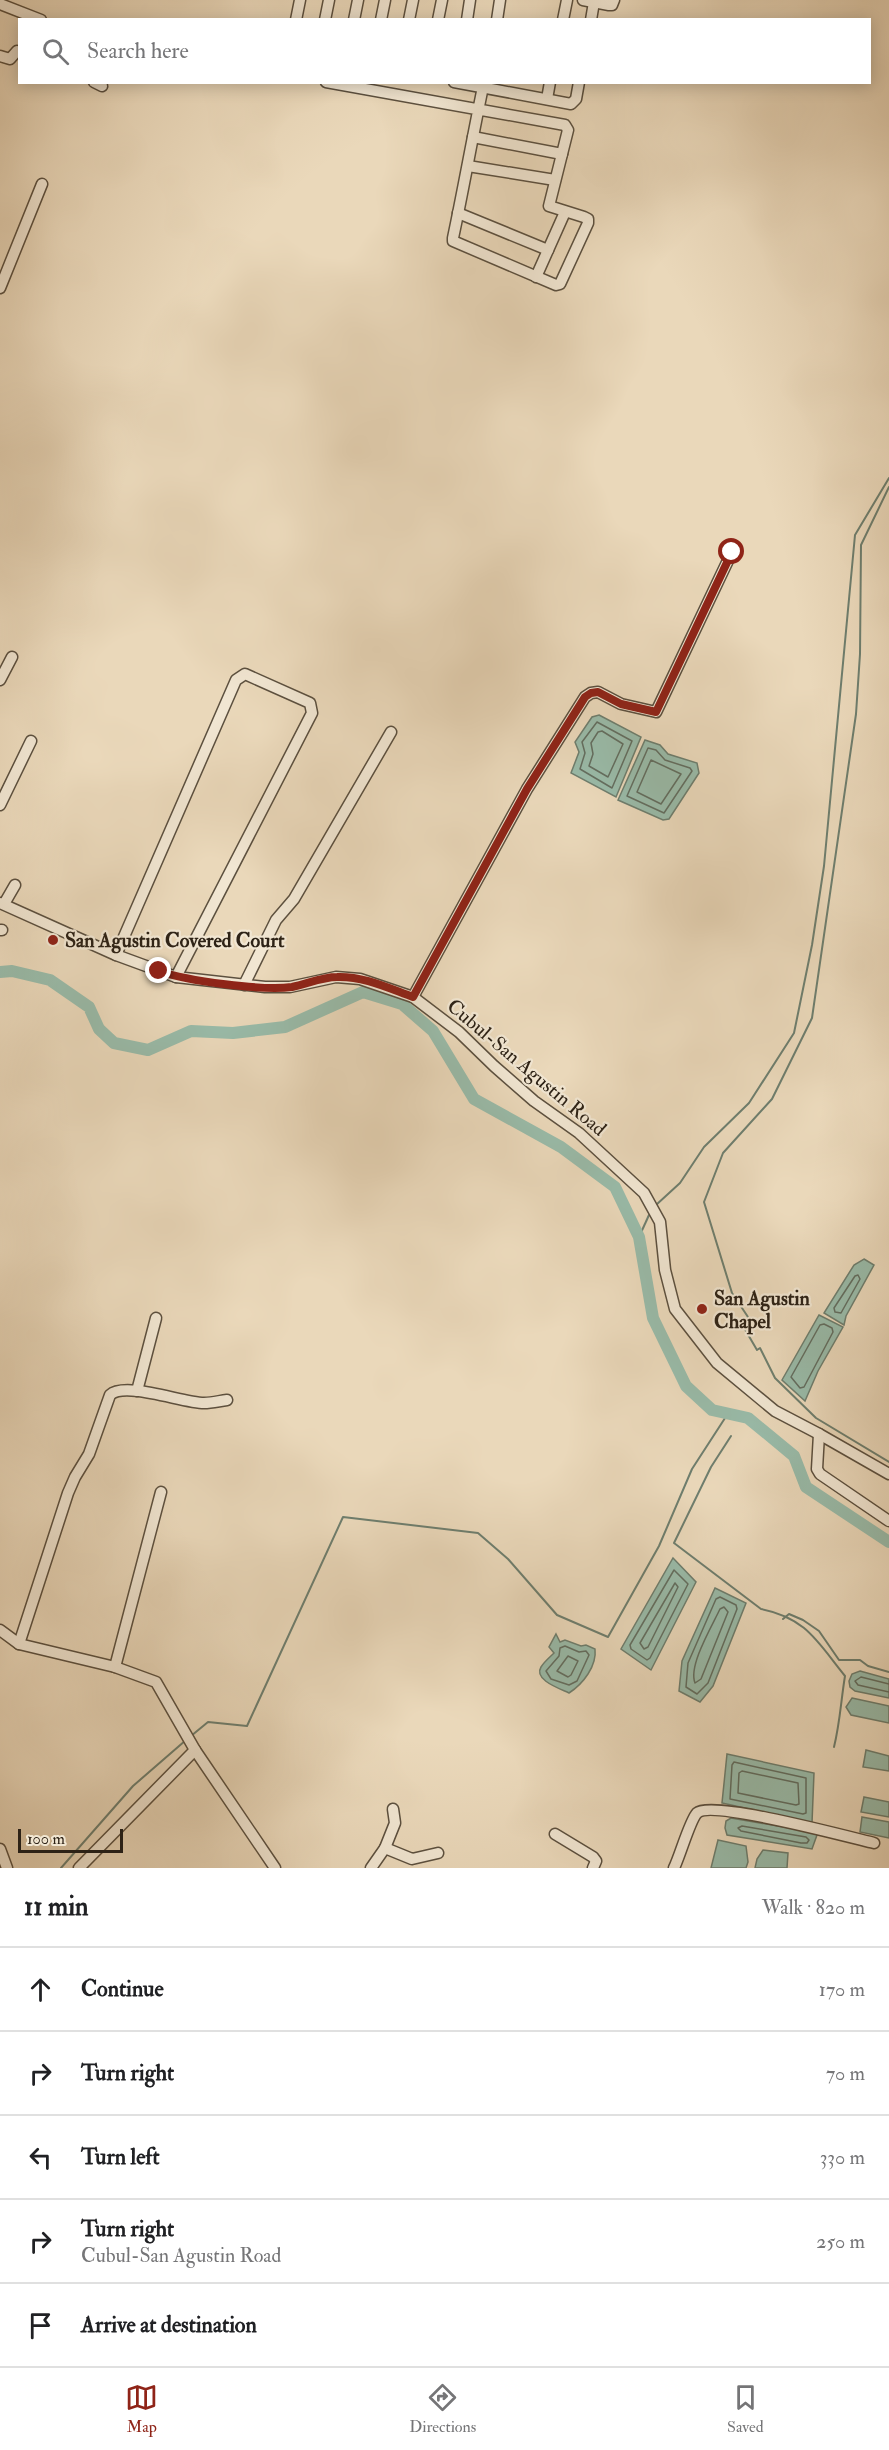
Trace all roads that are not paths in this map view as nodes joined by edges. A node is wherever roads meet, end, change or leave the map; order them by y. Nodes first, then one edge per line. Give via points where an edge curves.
1 (300, 0) edge
2 (329, 0) edge
3 (358, 0) edge
4 (385, 0) edge
5 (413, 0) edge
6 (442, 0) edge
7 (470, 0) edge
8 (500, 0) edge
9 (567, 0) edge
10 (614, 0) edge
11 (588, 1) edge
12 (0, 4) edge
13 (36, 18) edge
14 (296, 18) edge
15 (325, 18) edge
16 (354, 18) edge
17 (381, 18) edge
18 (409, 18) edge
19 (438, 18) edge
20 (466, 18) edge
21 (496, 18) edge
22 (563, 18) edge
23 (591, 18) edge
24 (18, 52) edge
25 (0, 56) edge
26 (337, 84) edge
27 (550, 84) edge
28 (579, 84) edge
29 (483, 85) edge
30 (547, 99) junction
31 (479, 110) junction
32 (474, 138) junction
33 (562, 154) junction
34 (468, 166) junction
35 (555, 180) junction
36 (42, 184) dead end
37 (564, 212) junction
38 (458, 213) junction
39 (548, 250) junction
40 (536, 277) junction
41 (0, 288) edge
42 (732, 552) dead end
43 (12, 657) dead end
44 (0, 680) edge
45 (391, 732) dead end
46 (31, 741) dead end
47 (0, 805) edge
48 (15, 885) dead end
49 (2, 904) edge
50 (116, 955) junction
51 (176, 977) junction
52 (244, 985) junction
53 (413, 997) junction
54 (156, 1318) dead end
55 (136, 1391) junction
56 (227, 1400) dead end
57 (819, 1434) junction
58 (889, 1474) edge
59 (160, 1492) dead end
60 (889, 1521) edge
61 (0, 1630) edge
62 (19, 1644) junction
63 (115, 1667) junction
64 (194, 1747) junction
65 (393, 1809) dead end
66 (555, 1834) dead end
67 (874, 1843) dead end
68 (385, 1848) junction
69 (0, 1849) edge
70 (438, 1853) dead end
71 (7, 1868) edge
72 (79, 1868) edge
73 (275, 1868) edge
74 (371, 1868) edge
75 (593, 1868) edge
76 (674, 1868) edge

1 - 14 street
2 - 15 street
3 - 16 street
4 - 17 street
5 - 18 street
6 - 19 street
7 - 20 street
8 - 21 street
9 - 22 street
10 - 11 street via 612,5
11 - 23 street
12 - 13 street
24 - 25 street via 10,59
26 - 31 street
27 - 30 street
28 - 30 street via 571,104
29 - 30 street
29 - 31 street
31 - 32 street
31 - 33 street via 565,125 568,130
32 - 33 street
32 - 34 street
33 - 35 street
34 - 35 street
34 - 38 street
35 - 37 street via 549,206
36 - 41 street
37 - 39 street
37 - 40 street via 584,217 588,223 563,282 556,285
38 - 39 street
38 - 40 street via 455,243
39 - 40 street
42 - 53 street via 656,712 621,704 598,692 585,697 527,789
43 - 44 street
45 - 52 street via 294,899 276,920
46 - 47 street
48 - 49 street
49 - 50 street, Cubul-San Agustin Road
50 - 51 street, Cubul-San Agustin Road
50 - 51 street via 236,680 245,674 310,703 312,712
51 - 52 street, Cubul-San Agustin Road
52 - 53 street, Cubul-San Agustin Road via 290,987 336,976 360,979
53 - 57 street, Cubul-San Agustin Road via 459,1032 534,1101 570,1126 644,1193 660,1222 665,1270 675,1309 717,1363 775,1412
54 - 55 street
55 - 56 street via 201,1403
55 - 62 street via 116,1390 110,1395 89,1454 69,1493
57 - 58 street, Cubul-San Agustin Road
57 - 60 street via 820,1474
59 - 63 street
61 - 62 street
62 - 63 street
63 - 64 street via 156,1682
64 - 72 street
64 - 73 street
65 - 68 street via 395,1823
66 - 75 street via 593,1857
67 - 76 street via 746,1814 704,1809 692,1820
68 - 70 street via 412,1858
68 - 74 street
69 - 71 street

